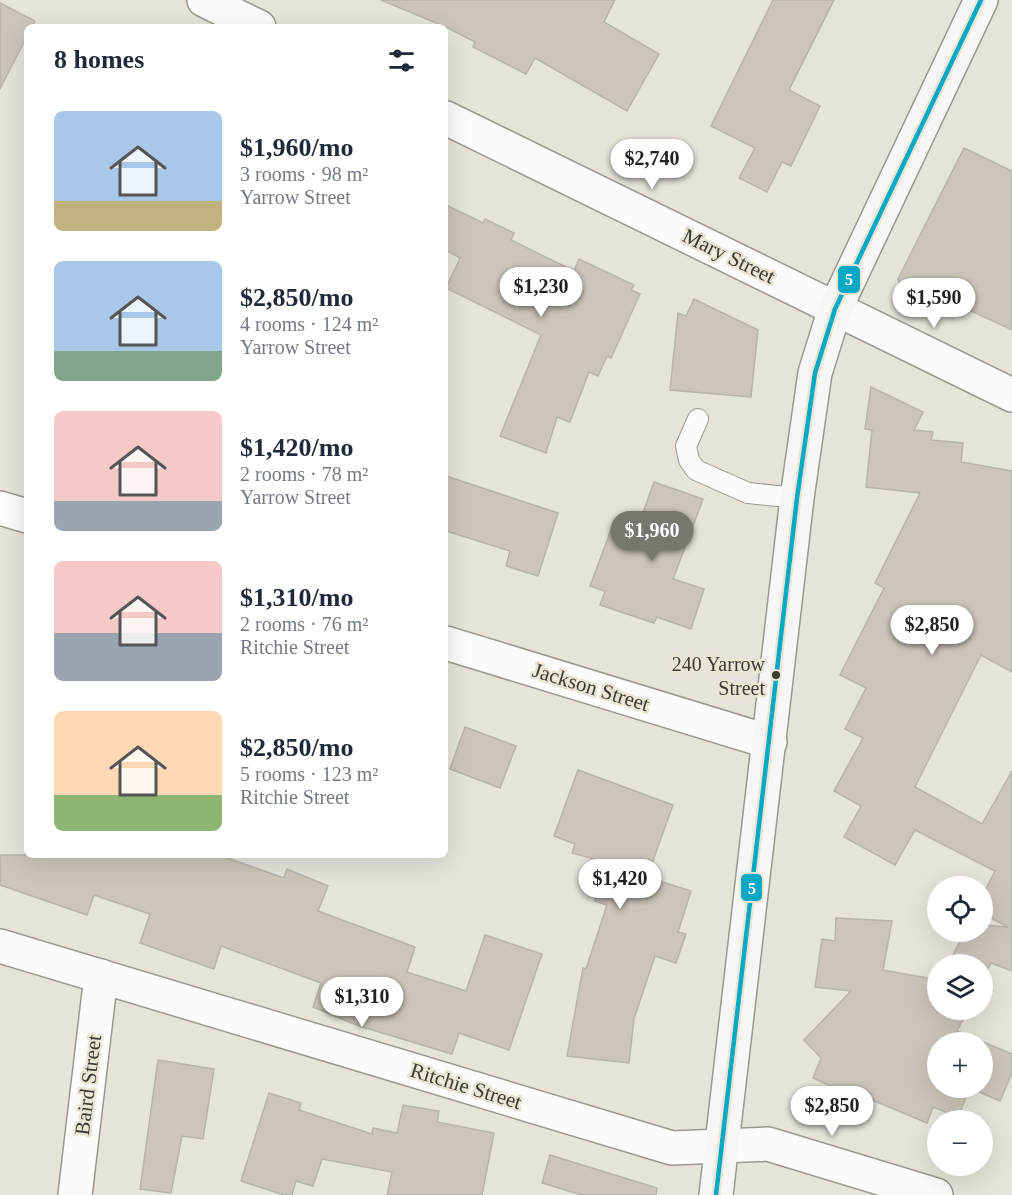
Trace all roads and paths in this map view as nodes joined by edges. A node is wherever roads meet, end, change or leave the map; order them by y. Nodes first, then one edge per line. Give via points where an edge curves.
1 (204, 0) edge
2 (981, 0) edge
3 (253, 24) edge
4 (448, 119) edge
5 (835, 309) junction
6 (1012, 395) edge
7 (698, 419) dead end
8 (797, 498) junction
9 (0, 507) edge
10 (24, 515) edge
11 (448, 644) edge
12 (770, 742) junction
13 (0, 946) edge
14 (101, 976) junction
15 (722, 1146) junction
16 (75, 1195) edge
17 (716, 1195) edge
18 (936, 1195) edge

1 - 3 street
2 - 5 street
4 - 5 street, Mary Street
5 - 6 street, Mary Street
5 - 8 street via 810,393
7 - 8 lane via 686,446 696,470 748,493
8 - 12 street
9 - 10 street
11 - 12 street, Jackson Street
12 - 15 street
13 - 14 street, Ritchie Street
14 - 15 street, Ritchie Street via 672,1148
14 - 16 street, Baird Street
15 - 17 street
15 - 18 street, Ritchie Street via 768,1144

